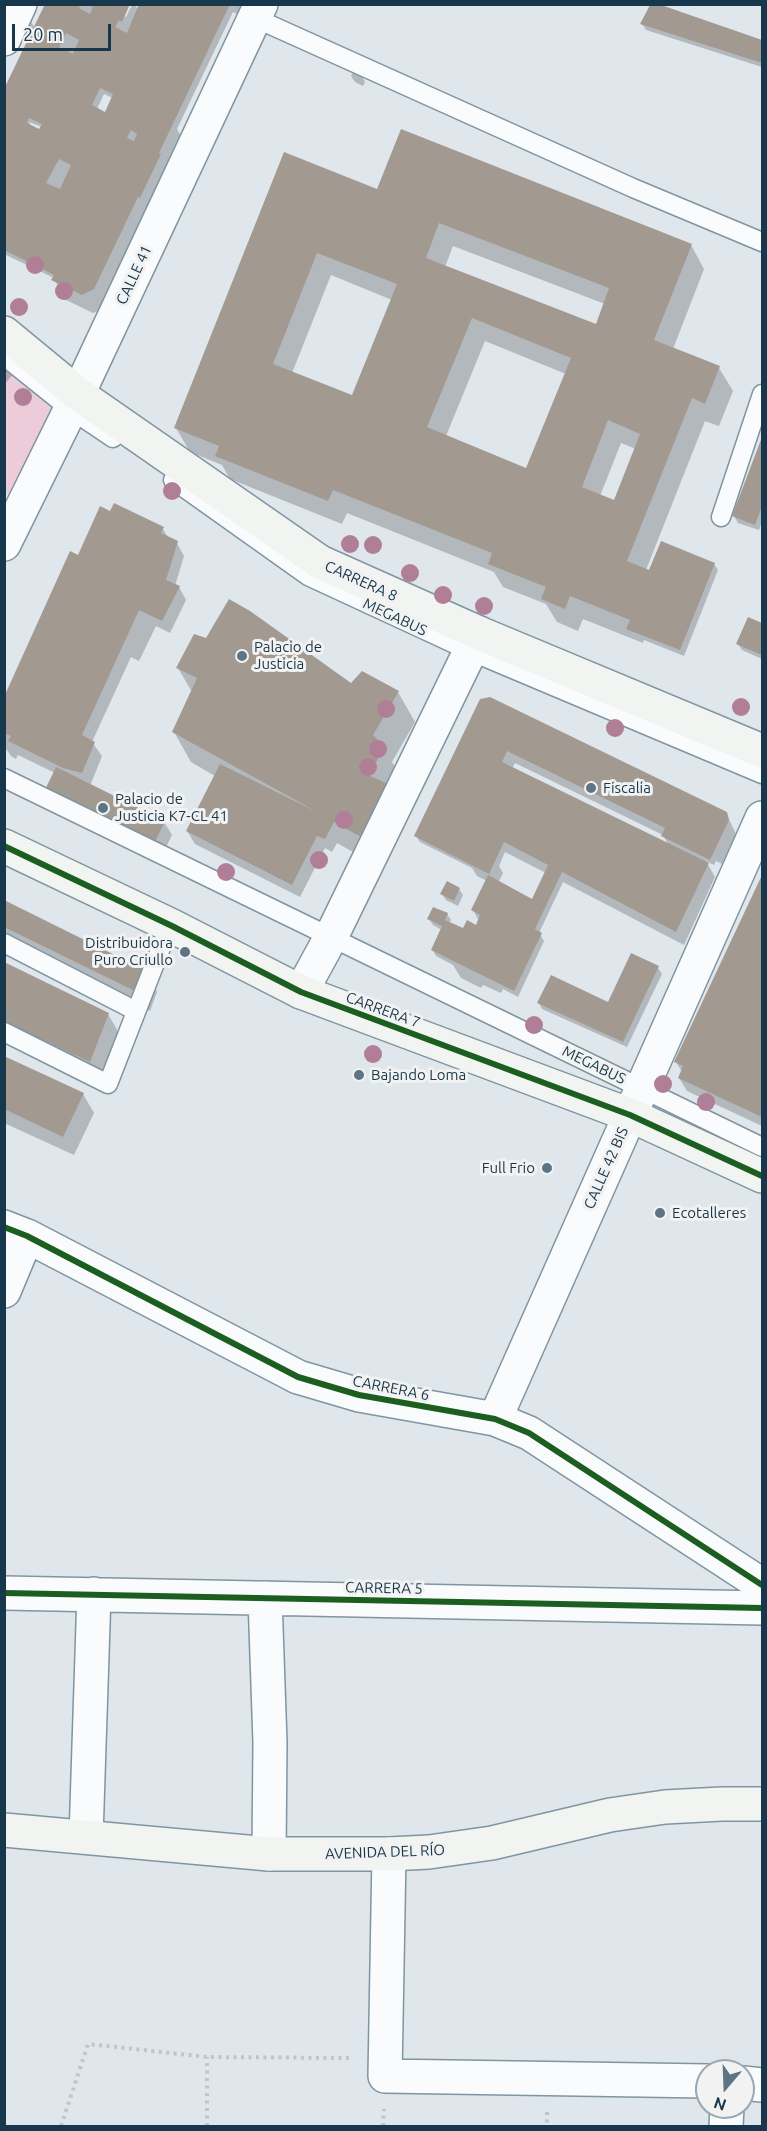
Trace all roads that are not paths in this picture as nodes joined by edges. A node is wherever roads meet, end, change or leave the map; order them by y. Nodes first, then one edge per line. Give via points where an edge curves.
1 (20, 4) edge
2 (258, 11) edge
3 (4, 39) edge
4 (762, 242) edge
5 (4, 333) edge
6 (4, 356) edge
7 (762, 394) edge
8 (74, 402) junction
9 (722, 517) dead end
10 (4, 544) edge
11 (474, 642) junction
12 (762, 751) edge
13 (762, 774) edge
14 (4, 778) edge
15 (762, 818) edge
16 (4, 846) edge
17 (172, 926) junction
18 (331, 938) junction
19 (4, 943) edge
20 (301, 992) junction
21 (136, 1011) junction
22 (4, 1032) edge
23 (636, 1102) junction
24 (762, 1147) edge
25 (762, 1176) edge
26 (16, 1232) edge
27 (4, 1291) edge
28 (495, 1419) junction
29 (762, 1585) edge
30 (4, 1593) edge
31 (94, 1594) junction
32 (265, 1598) junction
33 (762, 1608) edge
34 (762, 1804) edge
35 (4, 1830) edge
36 (86, 1837) junction
37 (270, 1854) junction
38 (389, 1854) junction
39 (695, 2081) edge

1 - 3 street
2 - 4 lane via 633,188
2 - 8 street, CALLE 41
5 - 8 main road, CARRERA 8
6 - 8 lane
7 - 9 lane
8 - 10 street, CALLE 41
8 - 11 main road, CARRERA 8 via 320,562
11 - 12 main road, CARRERA 8
11 - 13 lane
11 - 18 street
14 - 18 lane, MEGABUS
15 - 23 street, CALLE 42 BIS
16 - 17 main road, CARRERA 7
17 - 20 main road, CARRERA 7
17 - 21 lane
18 - 20 street
18 - 23 lane, MEGABUS
19 - 21 lane
20 - 23 main road, CARRERA 7
21 - 22 lane via 108,1084
23 - 24 lane, MEGABUS
23 - 25 main road, CARRERA 7
23 - 28 street, CALLE 42 BIS
26 - 27 street
26 - 28 street, CARRERA 6 via 298,1377 359,1395
28 - 29 street, CARRERA 6 via 529,1433
30 - 31 street, CARRERA 5
31 - 32 street, CARRERA 5
31 - 36 street
32 - 33 street, CARRERA 5
32 - 37 street
34 - 38 main road, AVENIDA DEL RÍO via 665,1807 610,1815 492,1843
35 - 36 main road, AVENIDA DEL RÍO
36 - 37 main road, AVENIDA DEL RÍO
37 - 38 main road, AVENIDA DEL RÍO
38 - 39 street via 385,2076

